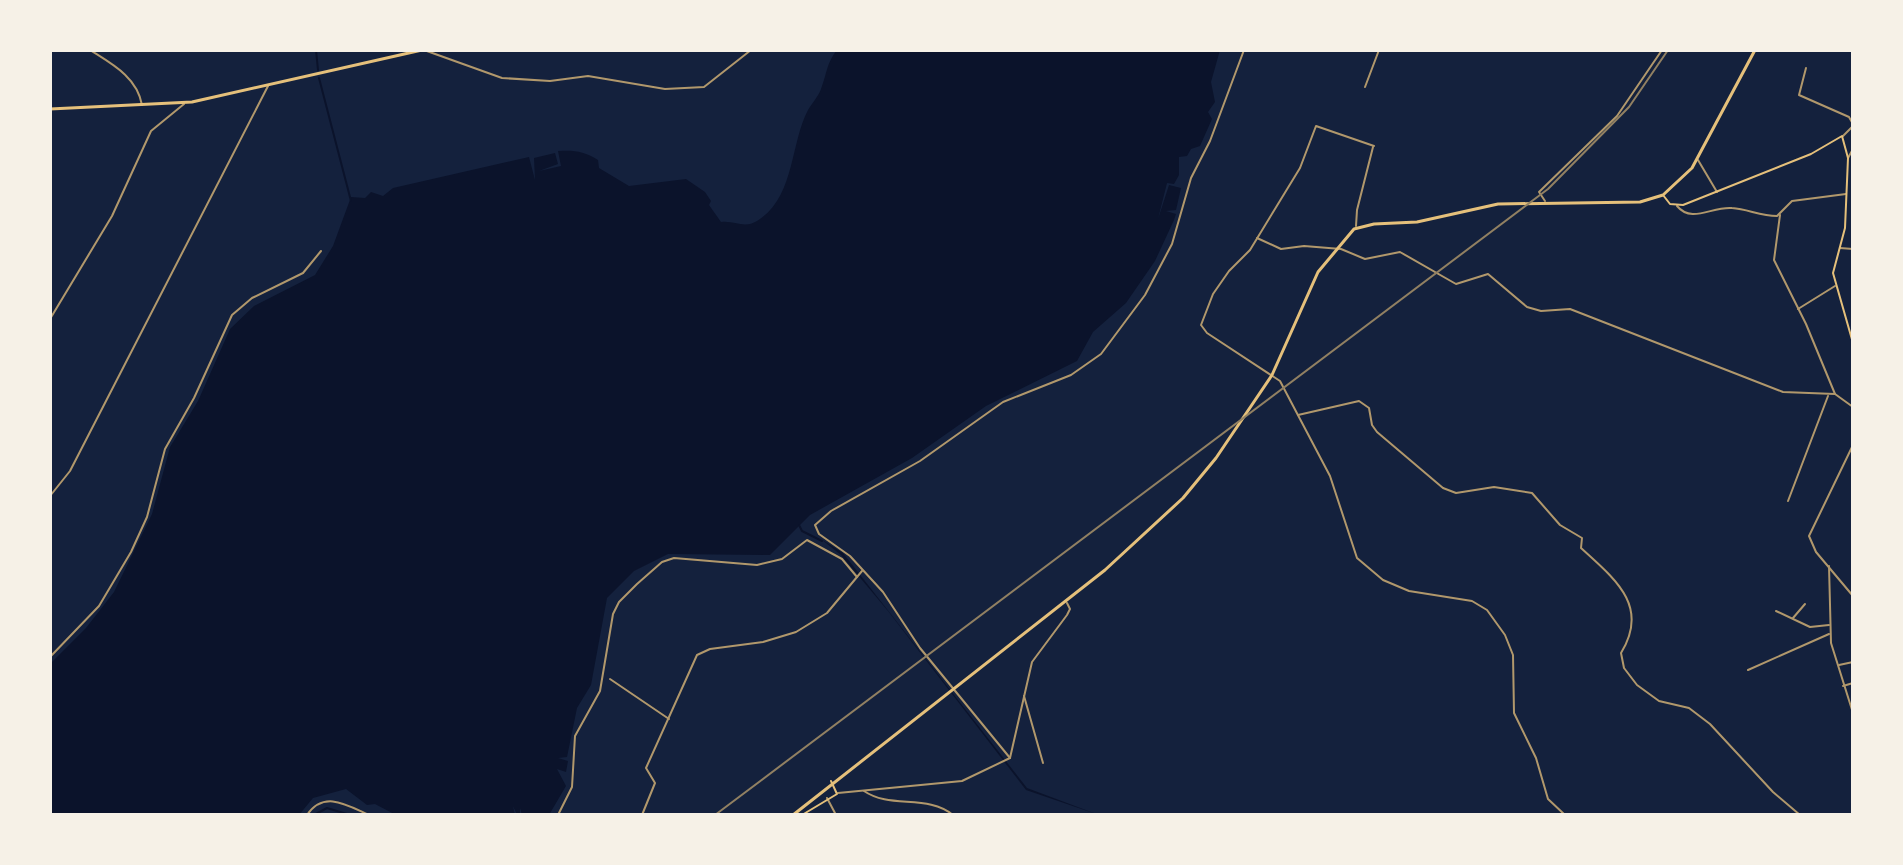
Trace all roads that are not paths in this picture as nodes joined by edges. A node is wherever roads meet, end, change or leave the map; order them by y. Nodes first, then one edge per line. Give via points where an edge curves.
1 (90, 50) edge
2 (423, 50) edge
3 (751, 50) edge
4 (1244, 50) edge
5 (1379, 50) edge
6 (1662, 50) edge
7 (1755, 50) edge
8 (1806, 68) dead end
9 (268, 86) junction
10 (1365, 87) dead end
11 (185, 103) junction
12 (142, 106) junction
13 (50, 109) edge
14 (1853, 125) edge
15 (1842, 136) junction
16 (1853, 149) edge
17 (1848, 158) junction
18 (1697, 160) junction
19 (1717, 192) junction
20 (1847, 194) junction
21 (1663, 195) junction
22 (1545, 201) junction
23 (1677, 206) junction
24 (1780, 215) junction
25 (1357, 228) junction
26 (1255, 238) junction
27 (1840, 248) junction
28 (1337, 249) junction
29 (1853, 249) edge
30 (321, 251) dead end
31 (1835, 286) junction
32 (1798, 309) junction
33 (50, 319) edge
34 (1853, 343) edge
35 (1272, 375) junction
36 (1835, 394) junction
37 (1829, 395) junction
38 (1853, 407) edge
39 (1297, 415) junction
40 (1853, 445) edge
41 (50, 496) edge
42 (1788, 501) dead end
43 (1829, 564) junction
44 (863, 570) junction
45 (857, 577) junction
46 (1853, 596) edge
47 (1066, 601) junction
48 (1805, 604) dead end
49 (1776, 611) dead end
50 (1793, 618) junction
51 (1830, 625) junction
52 (1830, 633) junction
53 (50, 657) edge
54 (1853, 662) edge
55 (1836, 666) junction
56 (1748, 670) dead end
57 (610, 679) dead end
58 (1853, 683) edge
59 (1843, 686) junction
60 (952, 688) junction
61 (1024, 695) junction
62 (1853, 713) edge
63 (670, 720) junction
64 (1009, 759) junction
65 (1043, 763) dead end
66 (831, 781) junction
67 (862, 789) junction
68 (837, 794) junction
69 (827, 798) junction
70 (307, 815) edge
71 (369, 815) edge
72 (558, 815) edge
73 (642, 815) edge
74 (793, 815) edge
75 (802, 815) edge
76 (836, 815) edge
77 (953, 815) edge
78 (1565, 815) edge
79 (1800, 815) edge

1 - 12 street via 127,76
2 - 3 street via 502,78 550,81 588,76 696,89 714,83
2 - 9 main road
4 - 44 street via 1191,178 1172,244 1145,295 1101,354 1071,375 1003,402 815,525
5 - 10 street
6 - 22 street via 1617,116 1539,192
7 - 18 main road
8 - 14 street via 1799,95 1849,117
9 - 11 main road
9 - 41 street via 70,471
11 - 12 main road
11 - 33 street via 151,131 112,216
12 - 13 main road
14 - 15 street
15 - 17 main road
15 - 19 main road
16 - 17 street
17 - 20 main road
18 - 19 street
18 - 21 main road
19 - 23 main road
20 - 24 street via 1792,201
20 - 27 main road
21 - 22 main road via 1640,202
21 - 23 main road
22 - 25 main road
23 - 24 street via 1695,215 1731,207
24 - 32 street via 1774,260
25 - 26 street via 1374,146 1316,126 1306,158
25 - 28 main road
26 - 28 street via 1281,249
26 - 35 street via 1213,294 1201,325
27 - 29 street
27 - 31 main road
28 - 35 main road via 1316,277
28 - 37 street via 1365,259 1407,254 1448,283 1488,274 1527,307 1570,309 1783,392
30 - 53 street via 303,273 252,298 232,315 165,449 147,517 118,575 99,606
31 - 32 street
31 - 34 main road
32 - 36 street
35 - 39 street
35 - 47 main road via 1183,498
36 - 37 street
36 - 38 street
37 - 42 street
39 - 78 street via 1330,476 1360,563 1409,591 1479,604 1505,635 1514,663 1514,713 1548,799
39 - 79 street via 1359,401 1369,408 1377,432 1443,488 1456,493 1508,488 1536,496 1560,525 1582,538 1581,548 1614,578 1630,604 1633,634 1621,653 1624,668 1637,685 1659,701 1689,708 1710,724
40 - 43 street via 1810,531 1812,545
43 - 46 street
43 - 51 street
44 - 45 street
44 - 60 street
45 - 63 street via 827,613 796,632 697,655
45 - 72 street via 842,559 807,540 782,559 757,565 674,558 662,562 613,614 600,691 575,736 572,787
47 - 60 main road
47 - 61 street via 1070,609 1032,662
48 - 50 street
49 - 50 street
50 - 51 street via 1810,627
51 - 52 street
52 - 55 street
52 - 56 street
54 - 55 street
55 - 59 street
57 - 63 street
58 - 59 street
59 - 62 street
60 - 64 street
60 - 66 main road
61 - 64 street
61 - 65 street
63 - 73 street via 646,768 655,783
64 - 67 street via 950,783
66 - 68 main road
66 - 74 main road
67 - 68 street
67 - 77 street via 884,800 936,805
68 - 69 main road
69 - 75 main road
69 - 76 street
70 - 71 street via 316,804 330,800

